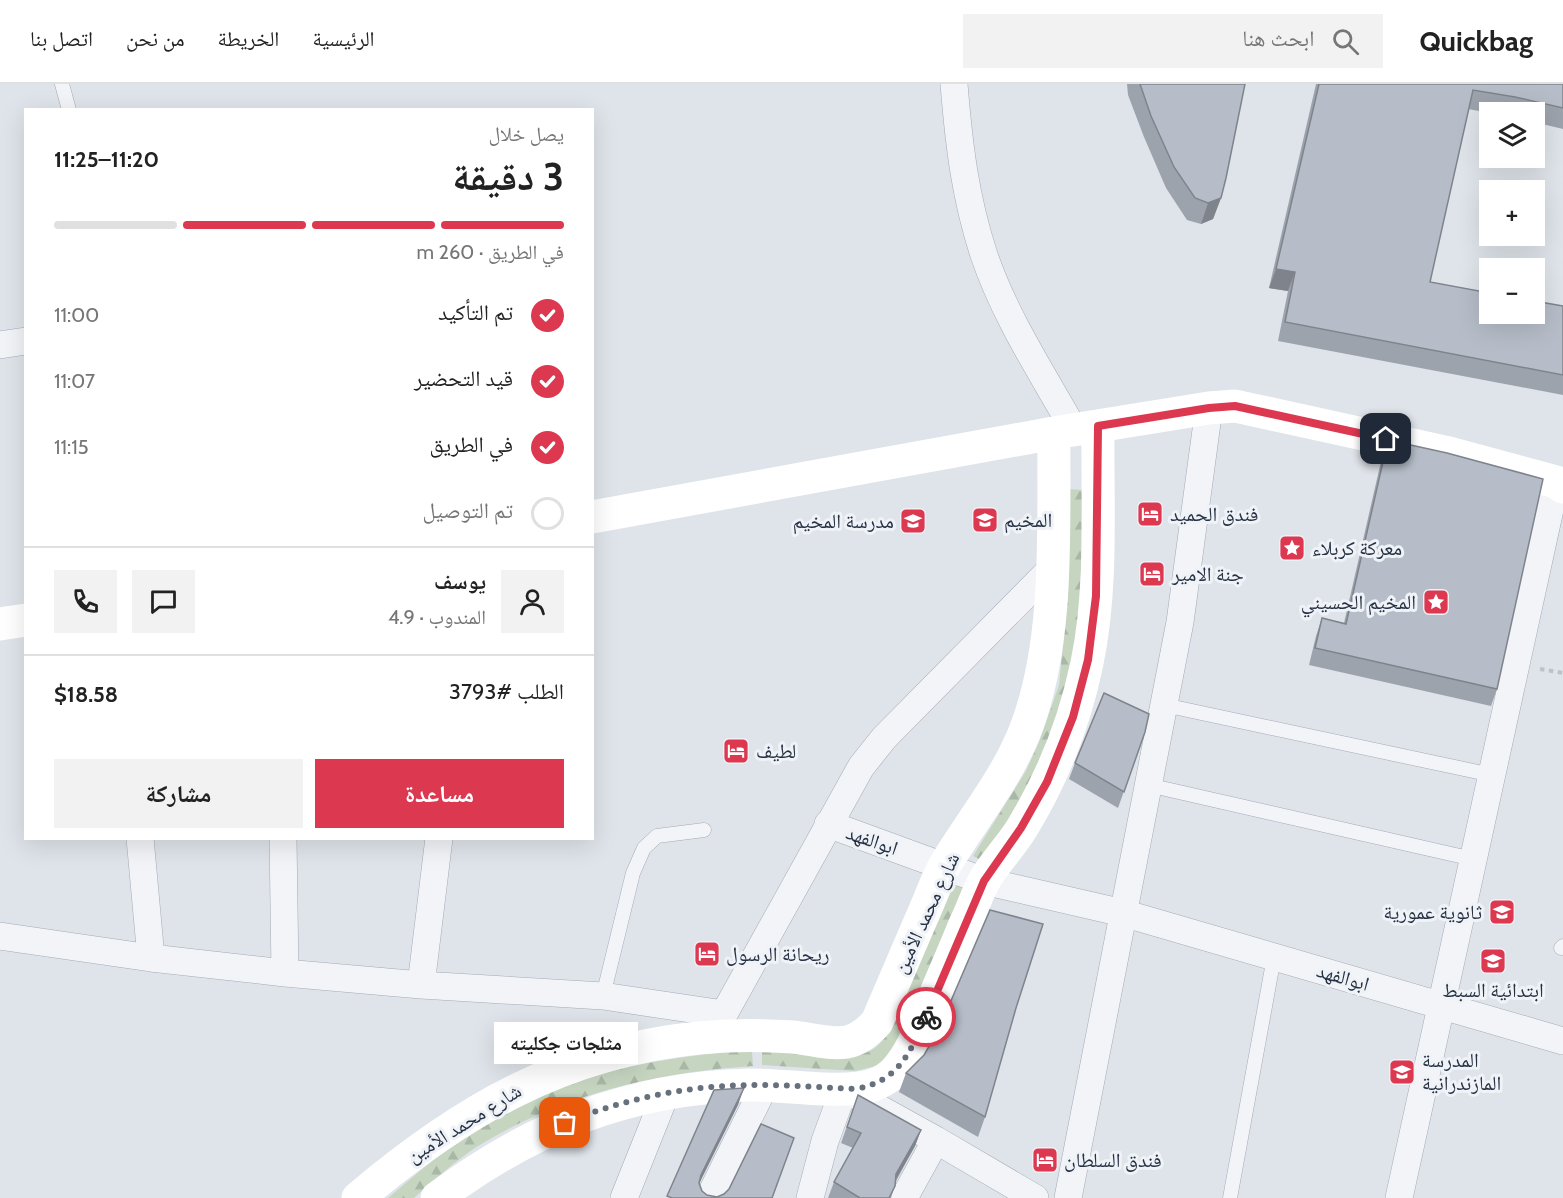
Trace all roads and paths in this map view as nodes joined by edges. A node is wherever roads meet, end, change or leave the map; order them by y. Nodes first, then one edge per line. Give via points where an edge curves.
1 (62, 84) edge
2 (954, 84) edge
3 (68, 108) edge
4 (24, 341) edge
5 (0, 345) edge
6 (1209, 408) junction
7 (1076, 430) junction
8 (1559, 484) edge
9 (594, 517) edge
10 (1052, 568) junction
11 (24, 620) edge
12 (0, 624) edge
13 (1164, 705) junction
14 (1492, 775) junction
15 (1148, 785) junction
16 (828, 824) junction
17 (704, 830) dead end
18 (140, 840) edge
19 (283, 840) edge
20 (439, 840) edge
21 (1473, 859) junction
22 (945, 865) junction
23 (984, 881) junction
24 (1124, 913) junction
25 (0, 936) edge
26 (151, 957) junction
27 (1274, 957) junction
28 (285, 973) junction
29 (421, 985) junction
30 (603, 996) junction
31 (1441, 1005) junction
32 (717, 1025) junction
33 (1563, 1041) edge
34 (765, 1085) junction
35 (844, 1089) junction
36 (666, 1093) junction
37 (936, 1140) junction
38 (358, 1198) edge
39 (437, 1198) edge
40 (624, 1198) edge
41 (709, 1198) edge
42 (810, 1198) edge
43 (904, 1198) edge
44 (1034, 1198) edge
45 (1068, 1198) edge
46 (1230, 1198) edge
47 (1399, 1198) edge

1 - 3 lane
2 - 7 street via 963,174 984,255 1011,317
4 - 5 street
6 - 7 main road
6 - 8 main road via 1235,406 1445,452
6 - 13 street via 1180,622
7 - 9 main road
7 - 10 main road, شارع محمد الأمين
7 - 23 main road, شارع محمد الأمين via 1096,596 1091,641 1062,749 1021,828
8 - 14 street
10 - 16 street via 884,738 861,767
10 - 22 main road, شارع محمد الأمين via 1040,676 1025,730 998,787
11 - 12 main road
13 - 14 lane
13 - 15 street
14 - 21 street
15 - 21 lane
15 - 24 street
16 - 22 street, ابوالفهد
16 - 32 street
17 - 30 lane via 657,836 644,848 633,873
18 - 26 street
19 - 28 street
20 - 29 street
21 - 31 street
22 - 23 street, ابوالفهد
22 - 32 main road, شارع محمد الأمين via 877,1022 858,1038 840,1042 780,1037
23 - 24 street, ابوالفهد
23 - 35 main road, شارع محمد الأمين via 907,1056 896,1071 878,1084
24 - 27 street, ابوالفهد
24 - 45 street
25 - 26 street
26 - 28 street
27 - 31 street, ابوالفهد
27 - 46 lane
28 - 29 street
29 - 30 street
30 - 32 street
31 - 33 street, ابوالفهد
31 - 47 street
32 - 38 main road, شارع محمد الأمين via 667,1042 606,1055 525,1085 438,1135
34 - 35 main road, شارع محمد الأمين
34 - 36 main road, شارع محمد الأمين
34 - 41 street
35 - 37 street
35 - 42 street
36 - 39 main road, شارع محمد الأمين via 632,1100 545,1131 504,1152
36 - 40 street
37 - 43 street
37 - 44 street

